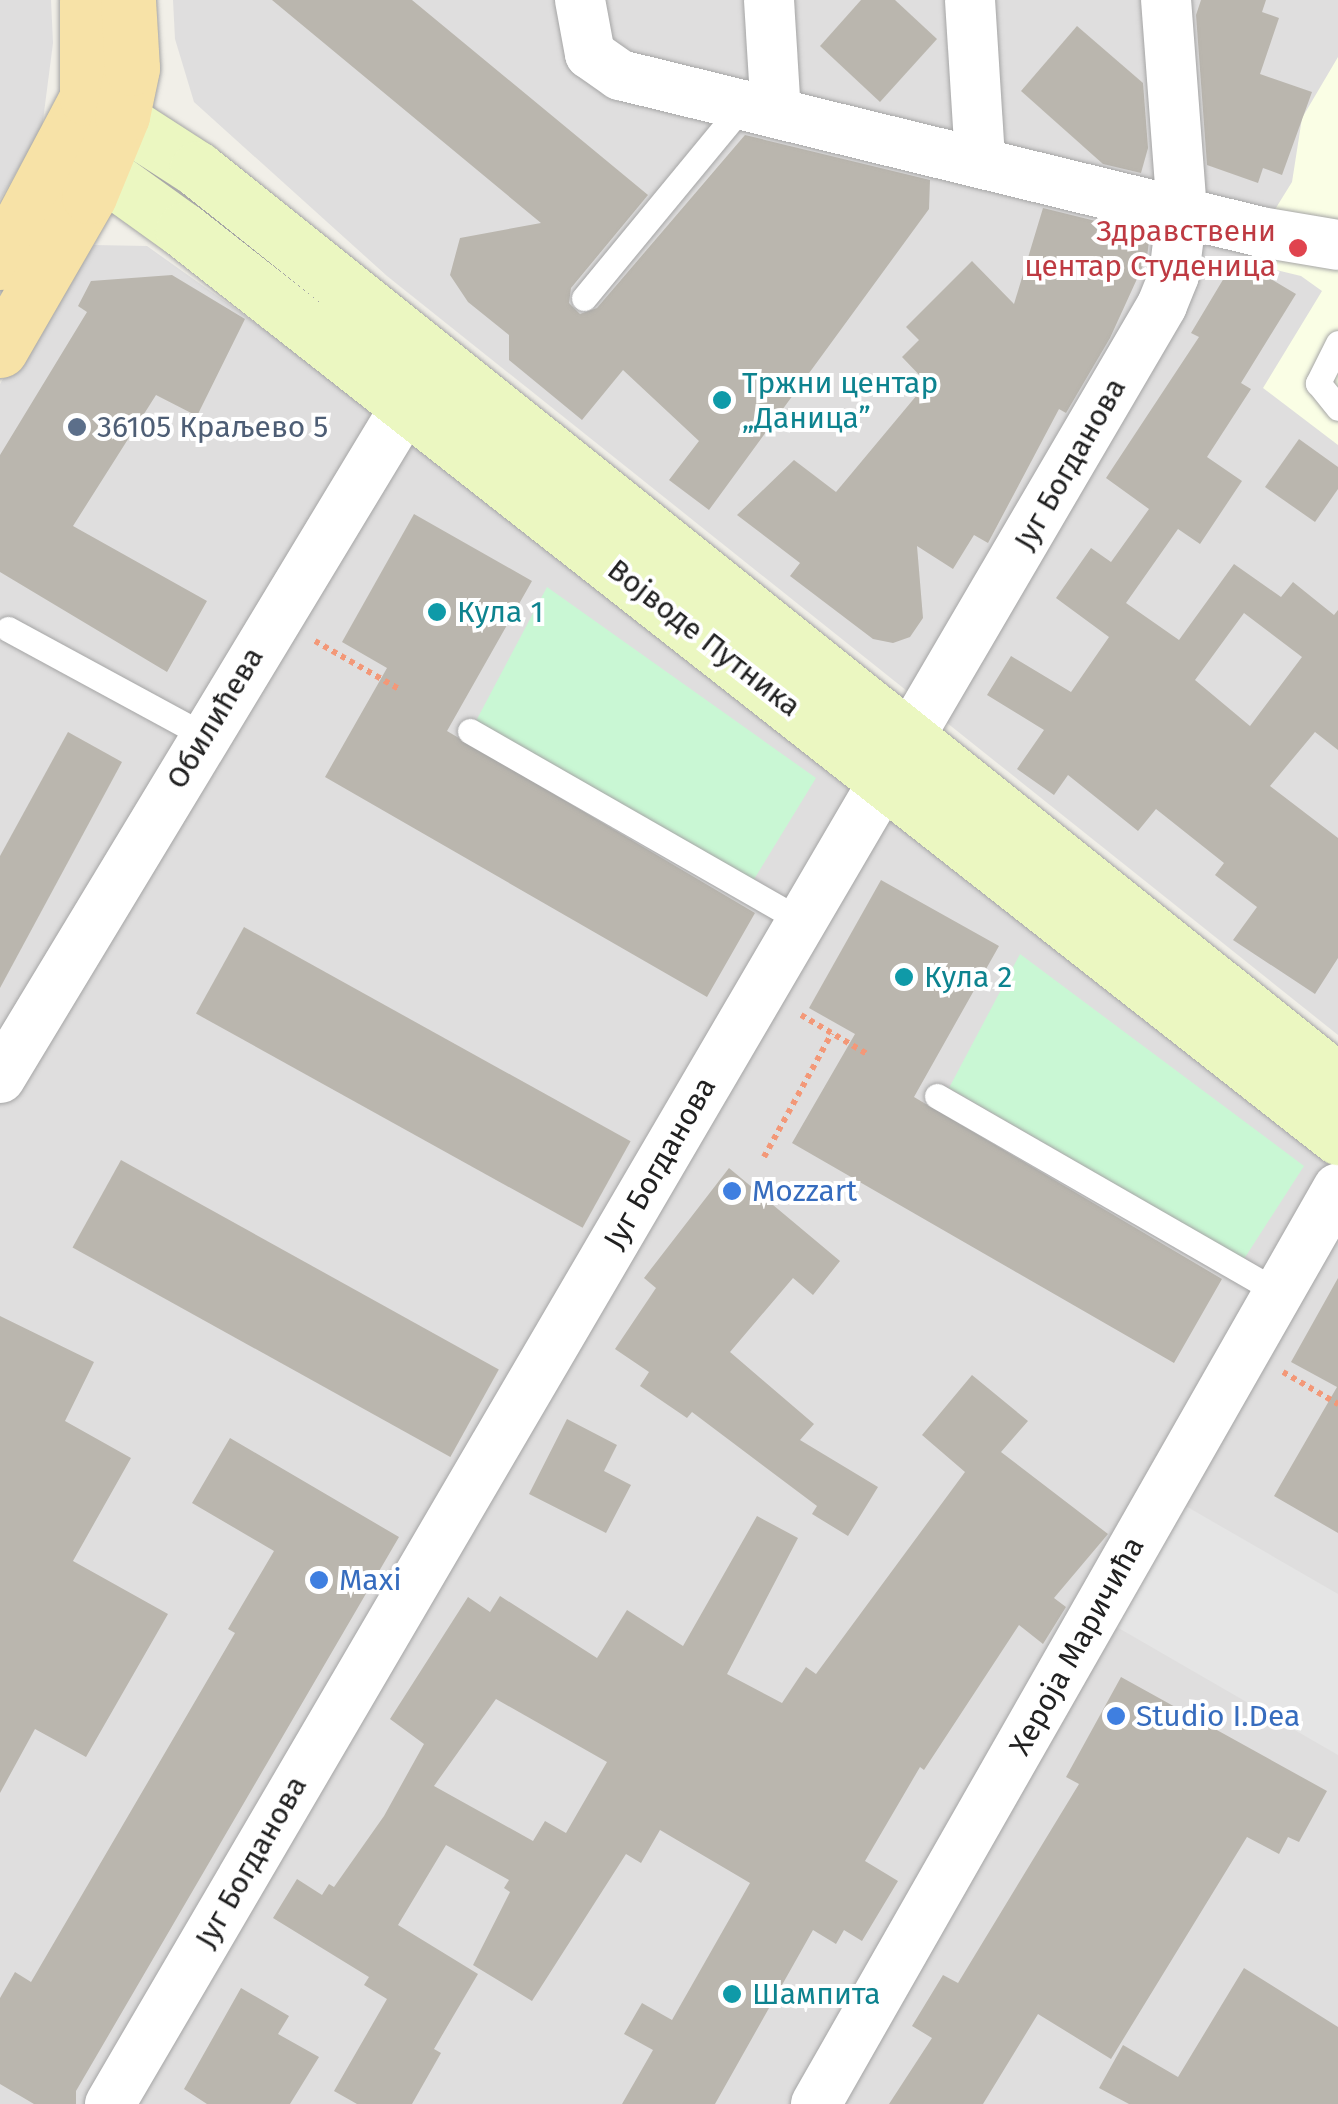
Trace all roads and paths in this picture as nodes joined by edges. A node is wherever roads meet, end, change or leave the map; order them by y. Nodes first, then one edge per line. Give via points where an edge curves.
1 (87, 0) edge
2 (128, 0) edge
3 (580, 0) edge
4 (769, 0) edge
5 (970, 0) edge
6 (1166, 0) edge
7 (760, 109) junction
8 (101, 120) junction
9 (980, 159) junction
10 (1182, 212) junction
11 (183, 230) junction
12 (1338, 245) edge
13 (58, 254) junction
14 (0, 262) edge
15 (584, 298) dead end
16 (1338, 342) edge
17 (0, 350) edge
18 (434, 360) junction
19 (402, 408) junction
20 (1338, 408) edge
21 (275, 618) junction
22 (8, 629) dead end
23 (401, 690) dead end
24 (470, 730) dead end
25 (204, 736) junction
26 (896, 760) junction
27 (802, 921) junction
28 (810, 1020) dead end
29 (832, 1034) junction
30 (869, 1055) dead end
31 (0, 1078) edge
32 (1338, 1081) edge
33 (937, 1096) dead end
34 (1338, 1136) edge
35 (764, 1157) dead end
36 (1338, 1188) edge
37 (1278, 1292) junction
38 (1246, 1350) junction
39 (1338, 1404) edge
40 (110, 2104) edge
41 (816, 2104) edge

1 - 8 main road
2 - 8 main road
3 - 7 street via 590,54 620,75
4 - 7 street
5 - 9 street
6 - 10 street, Југ Богданова
7 - 9 street
7 - 15 lane
8 - 11 main road, Војводе Путника
8 - 13 main road
8 - 14 main road
8 - 18 main road, Војводе Путника via 197,169
9 - 10 street
10 - 12 street
10 - 26 street, Југ Богданова via 1174,275 1162,305
11 - 13 main road via 115,216 86,226
11 - 19 main road, Војводе Путника
13 - 17 main road
16 - 20 lane via 1318,383
18 - 19 street, Обилићева
18 - 26 main road, Војводе Путника
19 - 21 street, Обилићева
19 - 26 main road, Војводе Путника
21 - 23 path
21 - 25 street, Обилићева
22 - 25 lane
24 - 27 lane
25 - 31 street, Обилићева
26 - 27 street, Југ Богданова
26 - 32 main road, Војводе Путника
26 - 34 main road, Војводе Путника
27 - 40 street, Југ Богданова
28 - 29 path
29 - 30 path
29 - 35 path
33 - 37 lane
36 - 37 street, Хероја Маричића
37 - 38 street, Хероја Маричића
38 - 39 path
38 - 41 street, Хероја Маричића

